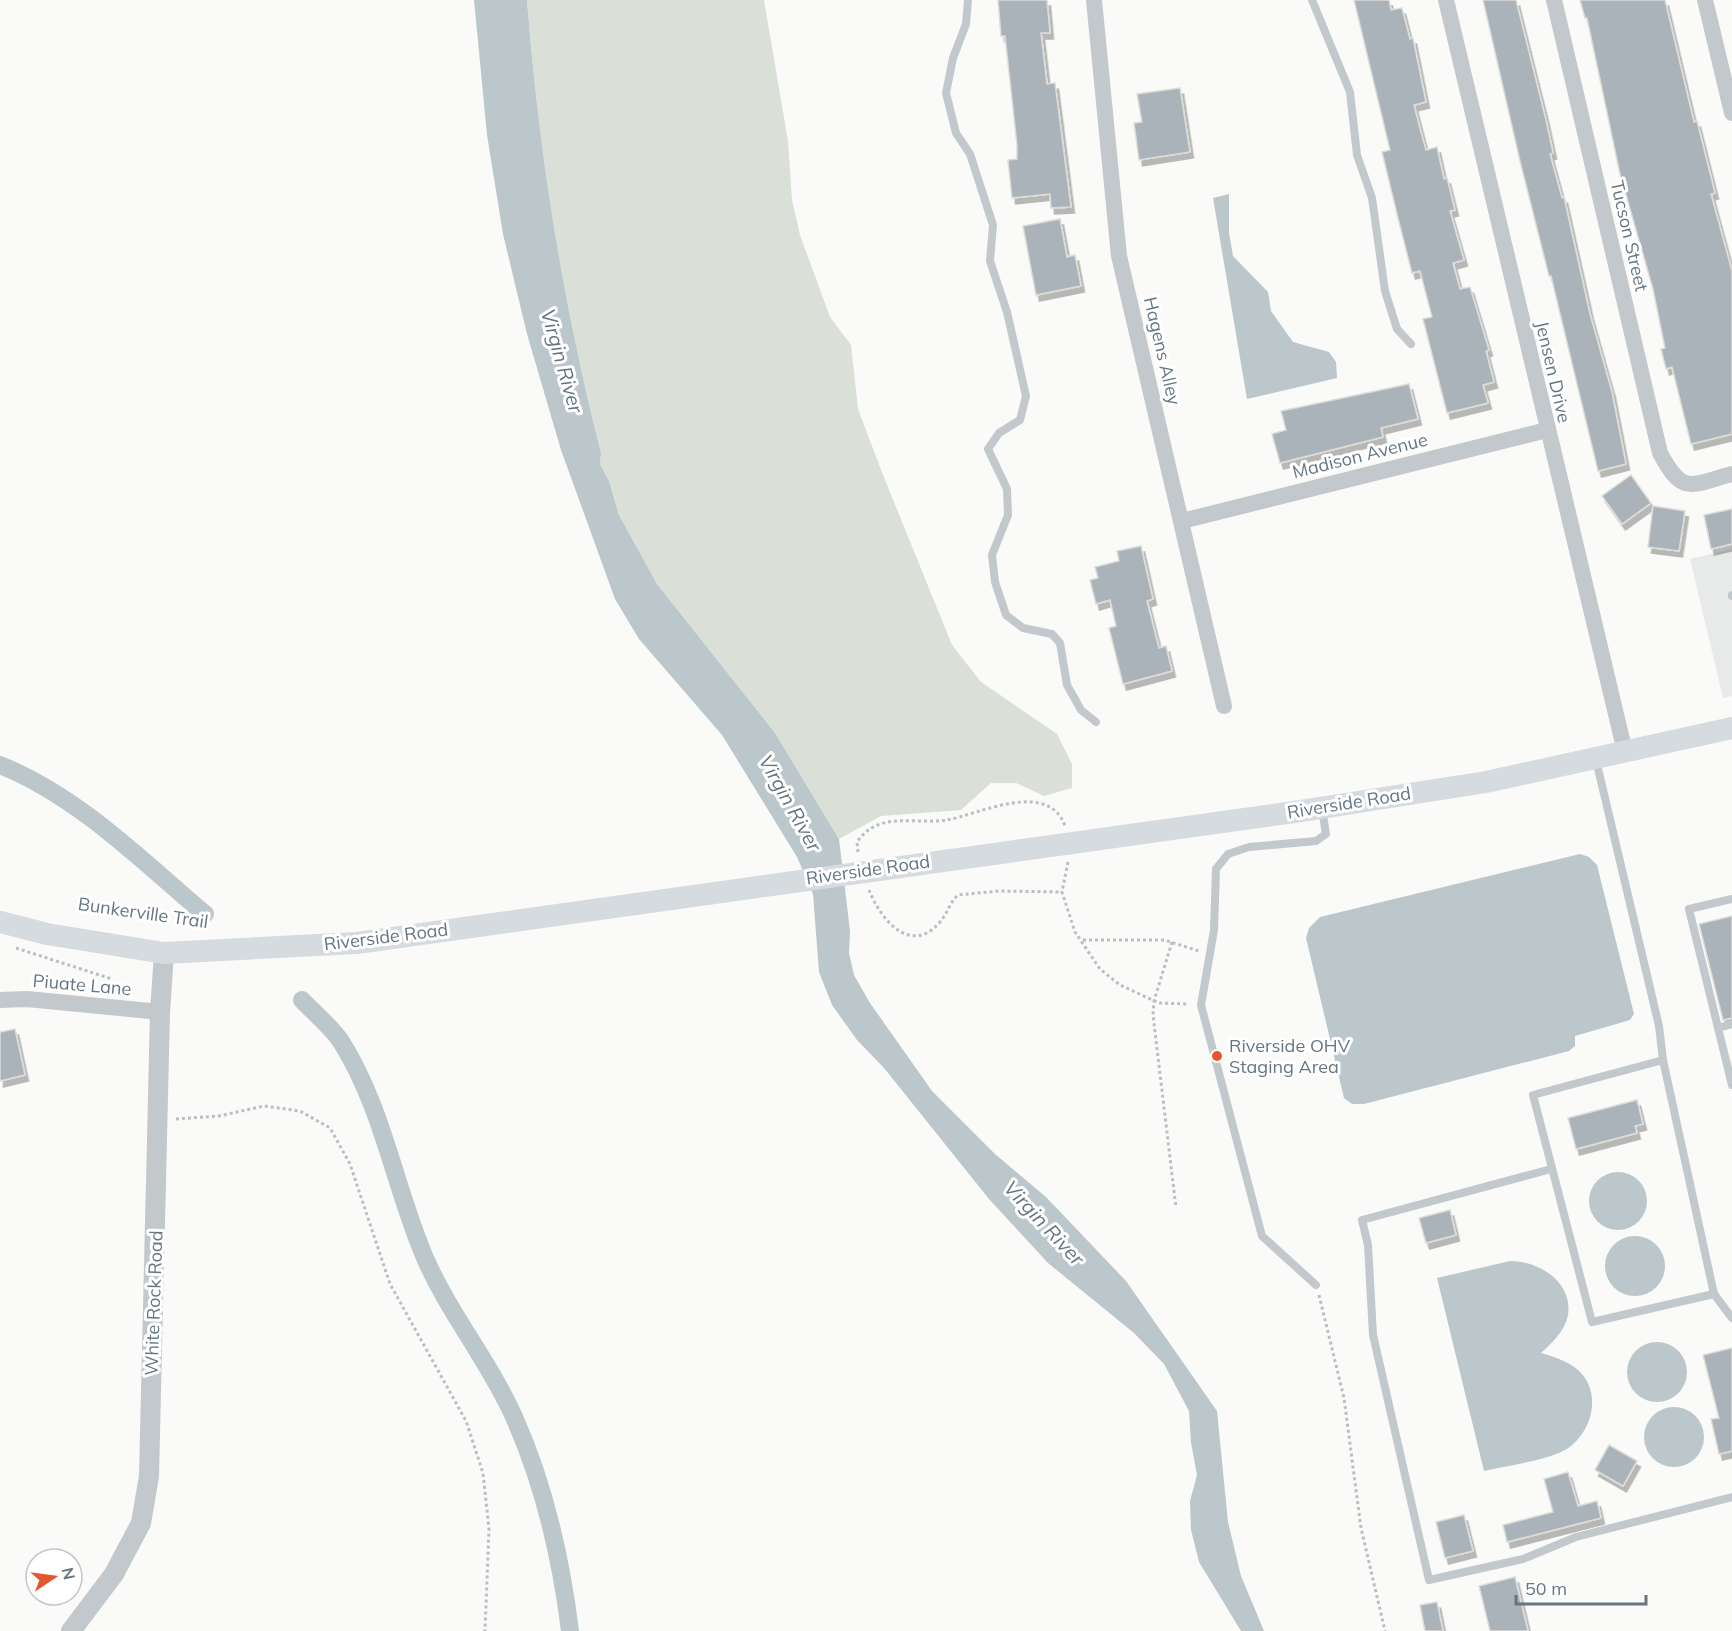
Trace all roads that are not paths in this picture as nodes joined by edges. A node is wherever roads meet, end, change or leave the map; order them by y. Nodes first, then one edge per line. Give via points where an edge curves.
1 (968, 0) edge
2 (1094, 0) edge
3 (1312, 0) edge
4 (1446, 0) edge
5 (1554, 0) edge
6 (1705, 0) edge
7 (1732, 113) edge
8 (1411, 344) dead end
9 (1547, 430) junction
10 (1732, 474) edge
11 (1182, 520) junction
12 (1224, 706) dead end
13 (1095, 722) dead end
14 (1732, 728) edge
15 (1625, 752) junction
16 (1596, 759) junction
17 (1322, 808) junction
18 (1732, 899) edge
19 (0, 921) edge
20 (164, 952) junction
21 (0, 1000) edge
22 (160, 1012) junction
23 (1732, 1024) edge
24 (1718, 1028) junction
25 (1663, 1060) junction
26 (1732, 1085) edge
27 (1551, 1169) junction
28 (1316, 1285) road end
29 (1714, 1294) junction
30 (1732, 1318) edge
31 (1732, 1497) edge
32 (71, 1631) edge

1 - 13 lane via 966,24 953,58 946,93 956,133 970,154 993,225 990,261 1007,312 1026,396 1020,420 999,434 988,449 1007,489 1008,506 992,555 995,582 1006,615 1023,628 1052,634 1060,643 1067,685 1081,710
2 - 11 street, Hagens Alley via 1119,256
3 - 8 lane via 1350,92 1357,155 1372,198 1385,291 1397,329
4 - 9 street, Jensen Drive
5 - 10 street, Tucson Street via 1660,453 1674,478 1690,485
6 - 7 street
9 - 11 street, Madison Avenue
9 - 15 street, Jensen Drive
11 - 12 street, Hagens Alley
14 - 15 main road, Riverside Road
15 - 16 main road, Riverside Road
16 - 17 main road, Riverside Road via 1486,782
16 - 25 lane via 1659,1026
17 - 20 main road, Riverside Road via 357,943
17 - 28 lane via 1326,834 1316,841 1249,847 1228,854 1216,869 1214,930 1201,1005 1262,1236
18 - 24 lane via 1689,909
19 - 20 main road, Riverside Road via 47,934
20 - 22 street, White Rock Road
21 - 22 street, Piuate Lane via 27,999
22 - 32 street, White Rock Road via 149,1476 141,1523 114,1574
23 - 24 lane
24 - 26 lane
25 - 27 lane via 1533,1095
25 - 29 lane
27 - 29 lane via 1592,1322
27 - 31 lane via 1362,1220 1368,1245 1373,1335 1429,1580 1523,1559 1575,1537
29 - 30 lane

